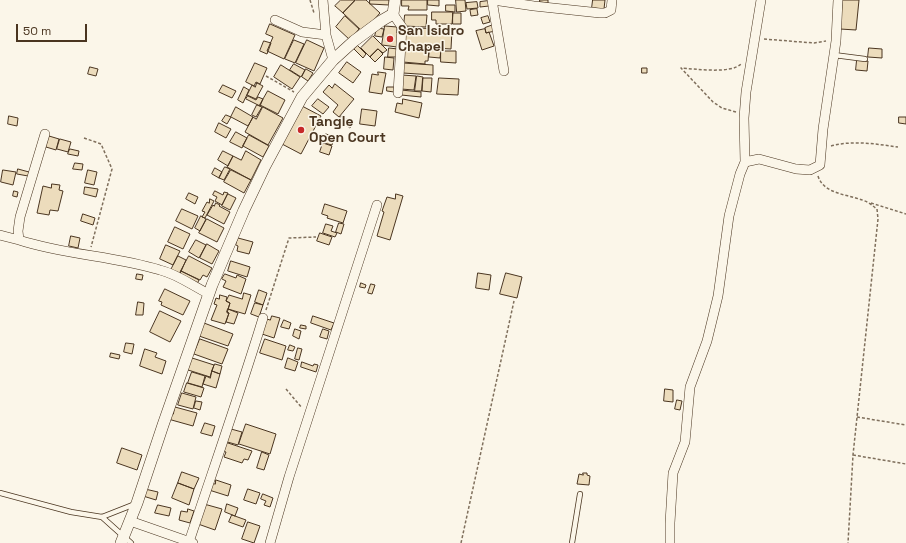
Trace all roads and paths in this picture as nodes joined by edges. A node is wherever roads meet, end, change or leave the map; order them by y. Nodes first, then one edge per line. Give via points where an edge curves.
1 (323, 0) edge
2 (330, 0) edge
3 (395, 0) edge
4 (493, 0) edge
5 (612, 0) edge
6 (761, 0) edge
7 (838, 0) edge
8 (393, 14) junction
9 (275, 20) dead end
10 (326, 35) junction
11 (834, 55) junction
12 (865, 59) dead end
13 (334, 60) junction
14 (504, 71) dead end
15 (266, 76) dead end
16 (398, 93) dead end
17 (302, 97) junction
18 (45, 134) dead end
19 (84, 138) dead end
20 (898, 147) dead end
21 (821, 149) junction
22 (746, 162) junction
23 (820, 165) junction
24 (869, 203) junction
25 (377, 205) dead end
26 (906, 214) edge
27 (0, 235) edge
28 (316, 237) dead end
29 (19, 240) junction
30 (89, 254) junction
31 (209, 294) junction
32 (514, 301) dead end
33 (263, 318) joint
34 (286, 389) dead end
35 (309, 416) junction
36 (857, 417) junction
37 (906, 425) edge
38 (853, 455) junction
39 (906, 464) edge
40 (0, 493) edge
41 (580, 494) dead end
42 (137, 503) junction
43 (102, 517) junction
44 (130, 521) junction
45 (125, 541) edge
46 (191, 542) edge
47 (270, 543) edge
48 (461, 543) edge
49 (572, 543) edge
50 (670, 543) edge
51 (848, 543) edge

1 - 10 street
2 - 10 street
3 - 8 street
4 - 5 street via 600,13 611,10
4 - 14 street
6 - 22 street via 744,118
7 - 11 street
8 - 13 street via 354,41
8 - 16 street via 402,27
9 - 10 street via 302,32
10 - 13 street
11 - 12 lane
11 - 21 street
13 - 17 street
15 - 17 path
17 - 31 street via 244,210
18 - 29 street via 20,217
19 - 30 path via 100,144 112,170
20 - 21 path via 865,142 837,144
21 - 23 street
22 - 23 street via 759,158 796,169 810,170
22 - 50 street via 728,216 718,296 707,341 690,387 685,442 674,473
23 - 24 path via 816,173 819,182 828,189
24 - 26 path
24 - 36 path via 877,209 878,219
25 - 35 street
27 - 29 street
28 - 33 path via 289,238
29 - 30 street
30 - 31 street via 160,270
31 - 42 street
32 - 48 path
33 - 46 street
34 - 35 path
35 - 47 street
36 - 37 path
36 - 38 path
38 - 39 path
38 - 51 path
40 - 43 lane via 71,512
41 - 49 lane
42 - 43 lane
42 - 44 street
43 - 45 lane
44 - 45 street
44 - 46 street

